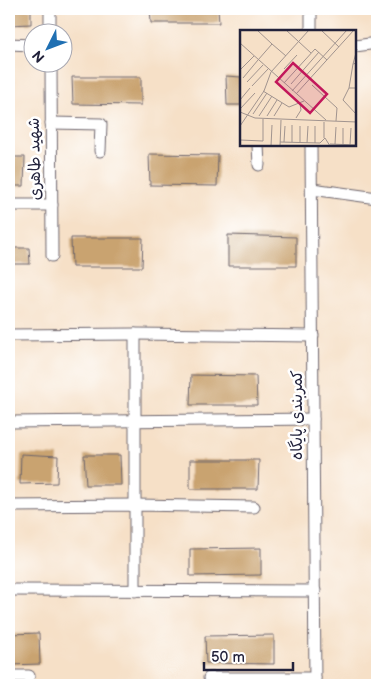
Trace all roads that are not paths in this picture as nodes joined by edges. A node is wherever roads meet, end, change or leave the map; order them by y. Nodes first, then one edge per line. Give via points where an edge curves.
1 (50, 9) edge
2 (311, 9) edge
3 (50, 22) edge
4 (311, 30) edge
5 (377, 43) edge
6 (9, 44) edge
7 (22, 45) edge
8 (356, 46) edge
9 (51, 72) edge
10 (51, 123) junction
11 (258, 146) edge
12 (311, 146) edge
13 (100, 151) dead end
14 (258, 165) dead end
15 (312, 189) junction
16 (377, 198) edge
17 (52, 204) junction
18 (9, 205) edge
19 (52, 256) dead end
20 (135, 334) junction
21 (9, 335) edge
22 (313, 336) junction
23 (313, 419) junction
24 (135, 421) junction
25 (9, 422) edge
26 (135, 505) junction
27 (9, 506) edge
28 (254, 507) dead end
29 (9, 590) edge
30 (135, 591) junction
31 (315, 591) junction
32 (9, 676) edge
33 (29, 676) dead end
34 (210, 678) dead end
35 (315, 682) edge

1 - 3 street
2 - 4 street
5 - 8 street
6 - 7 street
9 - 10 street, شهید طاهری
10 - 13 street via 101,124
10 - 17 street, شهید طاهری
11 - 14 street
12 - 15 street, کمربندی پایگاه
15 - 16 street
15 - 22 street, کمربندی پایگاه
17 - 18 street
17 - 19 street, شهید طاهری
20 - 21 street
20 - 22 street
20 - 24 street
22 - 23 street, کمربندی پایگاه
23 - 24 street
23 - 31 street, کمربندی پایگاه
24 - 25 street
24 - 26 street
26 - 27 street
26 - 28 street
26 - 30 street
29 - 30 street
30 - 31 street
31 - 35 street, کمربندی پایگاه
32 - 33 street
34 - 35 street

